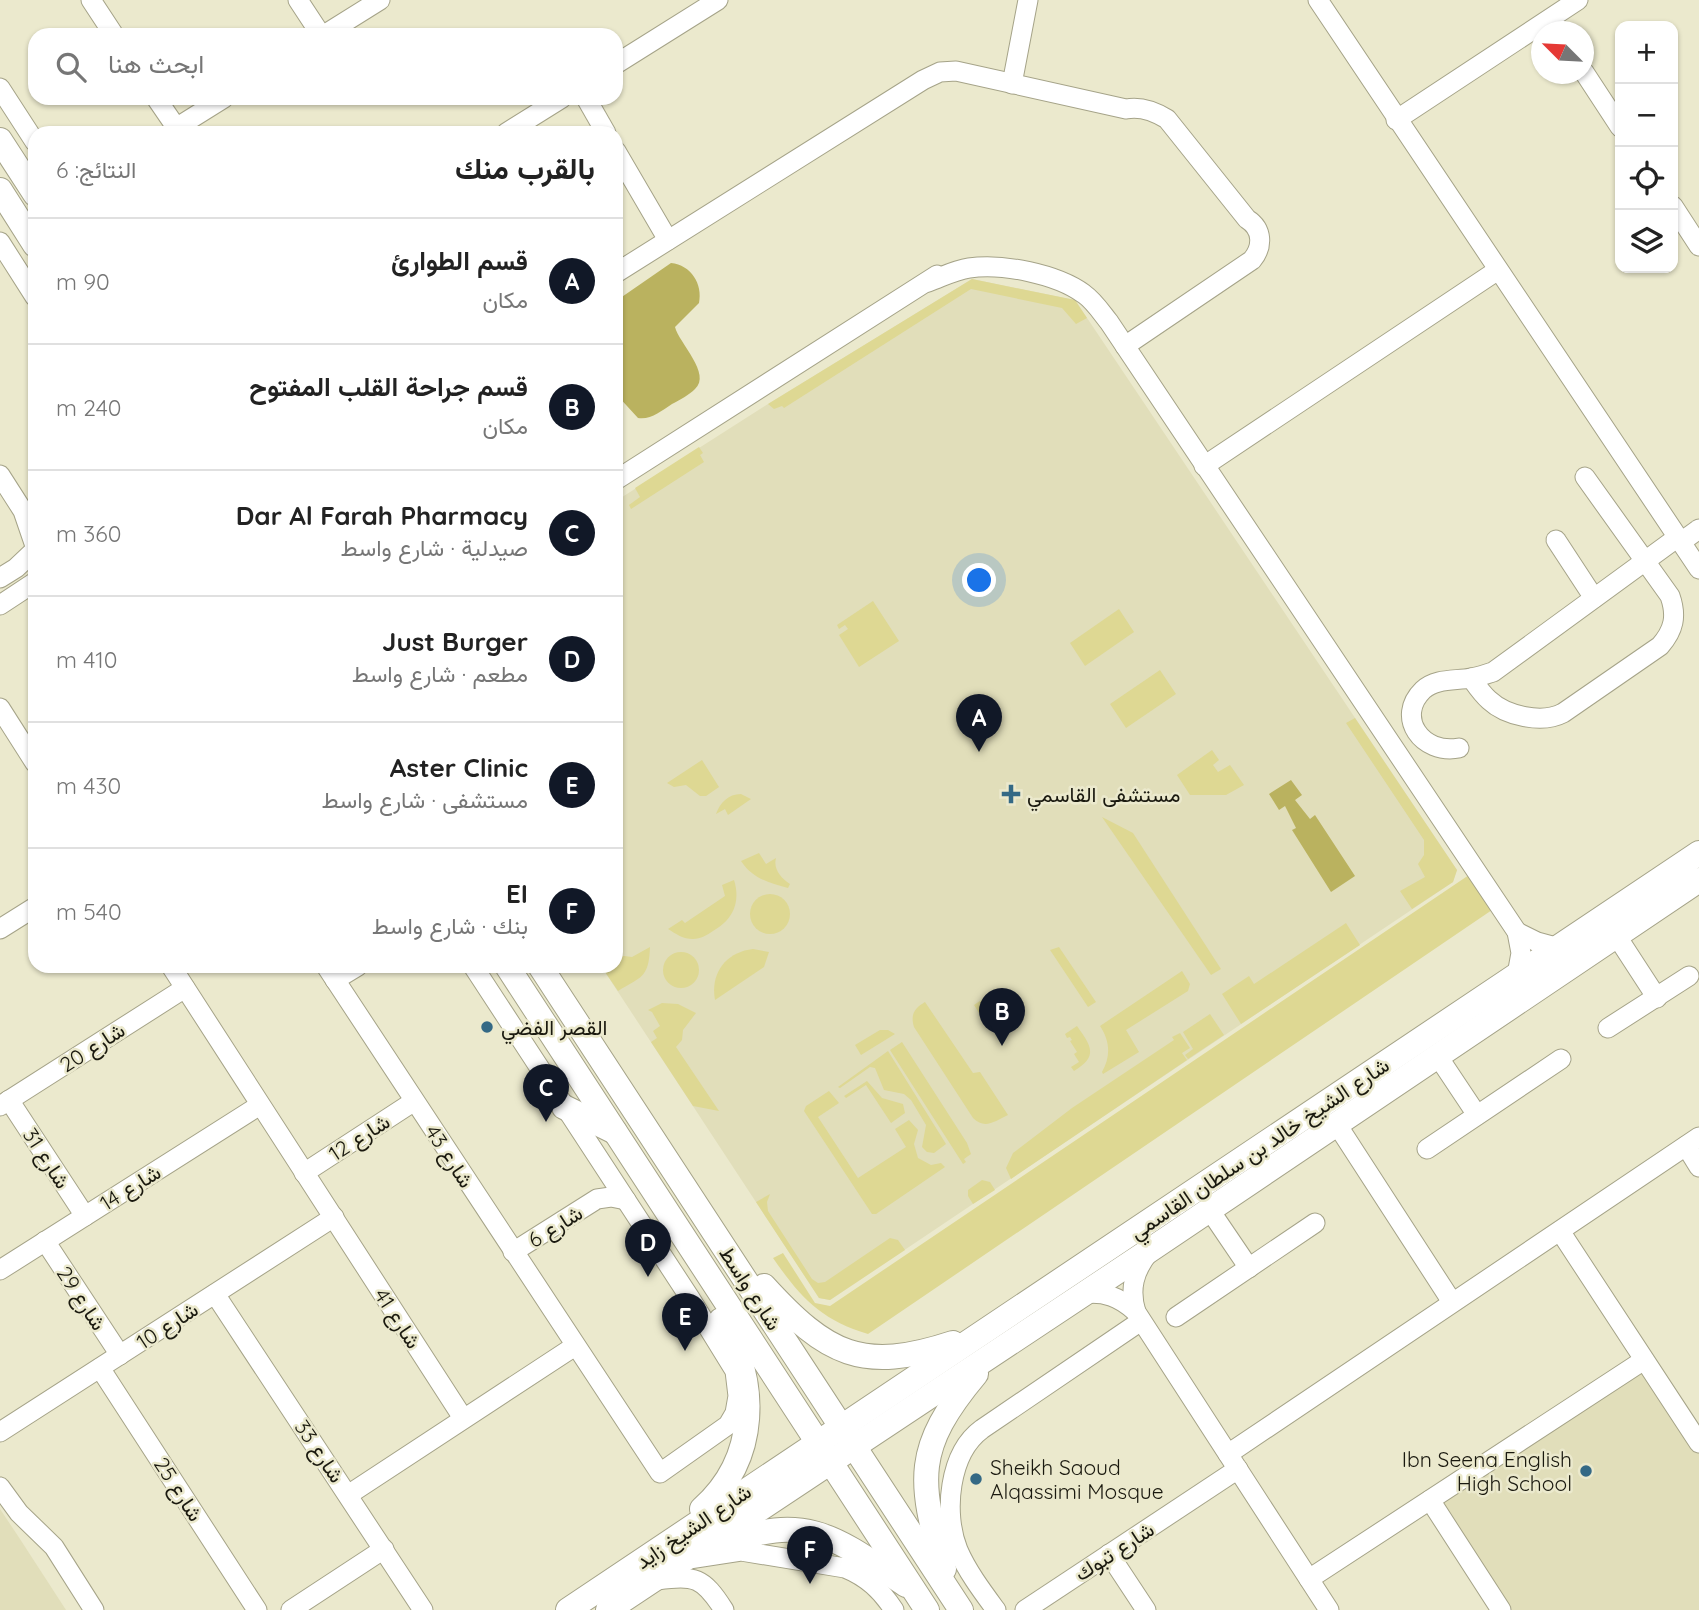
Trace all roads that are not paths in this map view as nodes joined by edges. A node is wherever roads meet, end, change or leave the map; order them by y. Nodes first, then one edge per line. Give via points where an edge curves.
1 (91, 0) edge
2 (298, 0) edge
3 (380, 0) edge
4 (719, 0) edge
5 (1028, 0) edge
6 (1318, 0) edge
7 (1578, 0) edge
8 (1558, 21) edge
9 (109, 28) edge
10 (318, 28) edge
11 (334, 28) edge
12 (1531, 39) edge
13 (623, 60) edge
14 (1012, 83) junction
15 (1592, 84) edge
16 (0, 88) edge
17 (161, 105) edge
18 (214, 105) edge
19 (551, 105) edge
20 (590, 105) edge
21 (1615, 119) edge
22 (1396, 120) junction
23 (175, 126) edge
24 (185, 126) edge
25 (517, 126) edge
26 (602, 126) edge
27 (28, 131) edge
28 (0, 140) edge
29 (623, 162) edge
30 (28, 183) edge
31 (0, 190) edge
32 (1676, 210) edge
33 (28, 234) edge
34 (668, 240) junction
35 (0, 242) edge
36 (1699, 246) edge
37 (623, 269) edge
38 (1498, 270) junction
39 (28, 286) edge
40 (1125, 346) junction
41 (1204, 466) junction
42 (0, 475) edge
43 (623, 476) edge
44 (1585, 477) dead end
45 (28, 516) edge
46 (1699, 529) edge
47 (1680, 539) junction
48 (1556, 540) dead end
49 (28, 556) edge
50 (1645, 561) junction
51 (1699, 569) edge
52 (0, 578) edge
53 (28, 587) edge
54 (1594, 598) junction
55 (0, 605) edge
56 (1471, 678) junction
57 (0, 708) edge
58 (1459, 748) dead end
59 (28, 752) edge
60 (1699, 853) edge
61 (1699, 880) edge
62 (28, 911) edge
63 (0, 929) edge
64 (1586, 929) junction
65 (1517, 932) junction
66 (1616, 935) junction
67 (1559, 948) junction
68 (175, 973) edge
69 (330, 973) edge
70 (478, 973) edge
71 (512, 973) edge
72 (545, 973) edge
73 (1517, 975) junction
74 (1554, 976) junction
75 (1689, 976) dead end
76 (185, 988) junction
77 (1657, 998) junction
78 (1608, 1028) dead end
79 (1437, 1055) junction
80 (1561, 1059) dead end
81 (413, 1102) junction
82 (5, 1103) edge
83 (260, 1105) junction
84 (564, 1107) junction
85 (1477, 1115) junction
86 (1336, 1123) junction
87 (616, 1133) junction
88 (1692, 1142) edge
89 (1427, 1149) dead end
90 (1699, 1167) edge
91 (608, 1172) junction
92 (304, 1173) junction
93 (597, 1199) junction
94 (626, 1200) junction
95 (1209, 1209) junction
96 (85, 1216) junction
97 (334, 1217) junction
98 (1315, 1223) dead end
99 (1560, 1231) junction
100 (45, 1241) junction
101 (1150, 1250) junction
102 (513, 1252) junction
103 (734, 1261) junction
104 (704, 1266) junction
105 (1249, 1268) junction
106 (0, 1270) edge
107 (215, 1294) junction
108 (1082, 1294) junction
109 (1452, 1302) junction
110 (1139, 1317) junction
111 (1176, 1317) dead end
112 (990, 1342) junction
113 (575, 1346) junction
114 (120, 1355) junction
115 (1644, 1360) junction
116 (100, 1368) junction
117 (741, 1377) junction
118 (463, 1418) junction
119 (841, 1426) junction
120 (0, 1432) edge
121 (1699, 1443) edge
122 (855, 1447) junction
123 (825, 1452) junction
124 (1233, 1461) junction
125 (0, 1487) edge
126 (348, 1494) junction
127 (1430, 1500) junction
128 (384, 1549) junction
129 (657, 1550) junction
130 (1109, 1554) junction
131 (685, 1559) junction
132 (1309, 1579) junction
133 (652, 1581) junction
134 (920, 1601) edge
135 (957, 1605) edge
136 (999, 1609) edge
137 (94, 1610) edge
138 (257, 1610) edge
139 (291, 1610) edge
140 (423, 1610) edge
141 (568, 1610) edge
142 (608, 1610) edge
143 (724, 1610) edge
144 (894, 1610) edge
145 (1024, 1610) edge
146 (1146, 1610) edge
147 (1329, 1610) edge
148 (1501, 1610) edge

1 - 9 street
2 - 10 street
3 - 11 street
4 - 13 street
5 - 14 street
6 - 22 street
7 - 8 street
12 - 22 street
14 - 34 street via 957,71 940,72
14 - 40 street via 1152,111 1167,119 1259,232 1259,248 1252,260
15 - 21 street
16 - 27 street
17 - 23 street
18 - 24 street
19 - 25 street
20 - 26 street
22 - 38 street
28 - 30 main road
29 - 34 street
31 - 33 main road
32 - 36 street
34 - 37 street
35 - 39 street
38 - 41 street
38 - 47 street
40 - 41 street
40 - 43 street via 1084,294 1045,276 964,260
41 - 65 street
42 - 45 street
44 - 50 street
46 - 47 street
47 - 50 street
47 - 51 street
48 - 54 street
49 - 52 street
50 - 54 street
50 - 56 street via 1670,596 1674,623 1669,636 1563,713 1534,719 1503,709 1486,699
53 - 55 street
54 - 56 street via 1493,672
56 - 58 street via 1433,683 1423,690 1412,710 1417,734 1425,743 1447,750
57 - 59 street
60 - 64 main road, شارع الشيخ خالد بن سلطان القاسمي
61 - 66 main road, شارع الشيخ خالد بن سلطان القاسمي
62 - 63 street
64 - 67 main road, شارع الشيخ خالد بن سلطان القاسمي
64 - 74 main road via 1575,947 1551,965
65 - 67 street
65 - 73 street via 1521,953
66 - 74 main road, شارع الشيخ خالد بن سلطان القاسمي
66 - 77 street
67 - 73 main road, شارع الشيخ خالد بن سلطان القاسمي
68 - 76 street, شارع 41
69 - 81 street, شارع 43
70 - 84 street
71 - 87 main road, شارع واسط
72 - 103 main road, شارع واسط
73 - 112 main road, شارع الشيخ خالد بن سلطان القاسمي
74 - 79 main road, شارع الشيخ خالد بن سلطان القاسمي
75 - 77 street
76 - 82 street, شارع 20
76 - 83 street, شارع 41
77 - 78 street
79 - 85 street
79 - 86 main road, شارع الشيخ خالد بن سلطان القاسمي
80 - 85 street
81 - 92 street, شارع 12
81 - 102 street, شارع 43
82 - 96 street, شارع 31
83 - 92 street, شارع 41
83 - 96 street, شارع 14
84 - 87 main road
84 - 91 street
85 - 89 street
86 - 95 main road, شارع الشيخ خالد بن سلطان القاسمي
86 - 109 street
87 - 104 main road, شارع واسط
88 - 90 street
88 - 99 street, شارع تبوك
91 - 93 street, شارع 6
91 - 94 street
92 - 97 street, شارع 41
93 - 94 street, شارع 6
93 - 102 street, شارع 6
94 - 117 street
95 - 101 main road, شارع الشيخ خالد بن سلطان القاسمي
95 - 105 street
96 - 100 street, شارع 14
97 - 107 street, شارع 10
97 - 118 street, شارع 41
98 - 105 street
99 - 109 street, شارع تبوك
99 - 115 street
100 - 106 street, شارع 14
100 - 114 street, شارع 29
101 - 108 main road, شارع الشيخ خالد بن سلطان القاسمي
101 - 110 street via 1133,1284
102 - 113 street, شارع 43
103 - 112 main road via 804,1327 830,1344 860,1355 908,1356
103 - 119 main road, شارع واسط
104 - 117 main road via 716,1310 737,1348
104 - 123 main road, شارع واسط
105 - 111 street
107 - 114 street, شارع 10
107 - 126 street, شارع 33
108 - 110 street via 1117,1298
108 - 112 main road, شارع الشيخ خالد بن سلطان القاسمي
109 - 124 street, شارع تبوك
110 - 124 street
110 - 136 street via 974,1434 962,1452 951,1503 953,1535 965,1563
112 - 119 main road, شارع الشيخ خالد بن سلطان القاسمي
112 - 122 main road, شارع الشيخ خالد بن سلطان القاسمي
112 - 135 main road via 937,1427 925,1473 929,1517
113 - 117 street, شارع 43 via 660,1473 728,1425
113 - 118 street
114 - 116 street, شارع 10
115 - 121 street
115 - 127 street
116 - 120 street, شارع 10
116 - 138 street, شارع 25
117 - 129 main road via 750,1405 737,1463 714,1498
118 - 126 street
119 - 122 main road, شارع واسط
119 - 123 main road, شارع الشيخ خالد بن سلطان القاسمي
122 - 123 main road, شارع الشيخ خالد بن سلطان القاسمي
122 - 135 main road, شارع واسط
123 - 129 main road, شارع الشيخ زايد
123 - 131 main road, شارع الشيخ زايد
123 - 134 main road, شارع واسط
124 - 130 street, شارع تبوك
124 - 132 street
125 - 137 street via 54,1547
126 - 128 street, شارع 33
127 - 132 street
127 - 148 street
128 - 139 street
128 - 140 street, شارع 33
129 - 141 main road, شارع الشيخ زايد
130 - 145 street, شارع تبوك
130 - 146 street
131 - 133 main road, شارع الشيخ زايد
131 - 134 main road via 757,1532 799,1530 853,1550
131 - 144 street via 741,1550 845,1568 877,1587
132 - 147 street
133 - 142 main road, شارع الشيخ زايد
133 - 143 street via 698,1580

